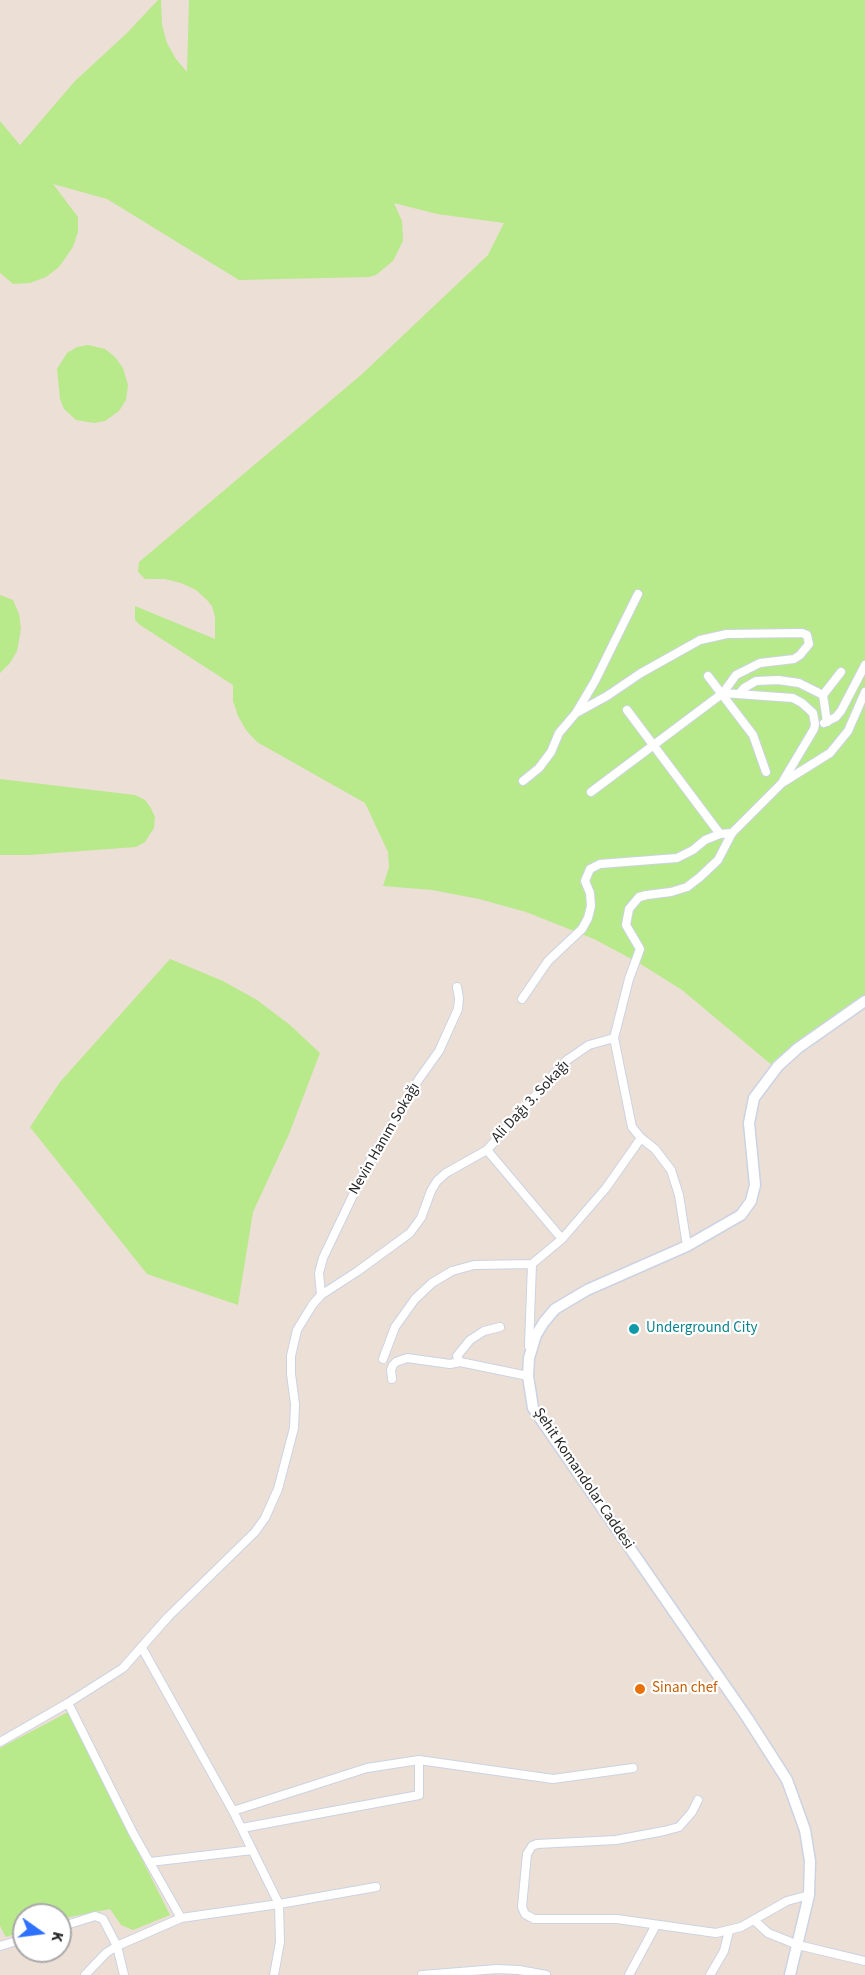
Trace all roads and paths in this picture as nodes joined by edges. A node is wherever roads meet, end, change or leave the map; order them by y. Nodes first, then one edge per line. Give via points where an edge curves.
1 (638, 594) dead end
2 (865, 665) edge
3 (841, 672) dead end
4 (708, 676) dead end
5 (865, 692) edge
6 (723, 693) junction
7 (739, 694) junction
8 (823, 695) junction
9 (627, 710) dead end
10 (576, 713) junction
11 (827, 722) junction
12 (815, 724) junction
13 (652, 745) junction
14 (766, 772) dead end
15 (523, 781) dead end
16 (782, 783) junction
17 (591, 792) dead end
18 (732, 833) junction
19 (720, 834) junction
20 (457, 987) dead end
21 (522, 999) dead end
22 (865, 1000) edge
23 (614, 1038) junction
24 (641, 1138) junction
25 (487, 1150) junction
26 (562, 1239) junction
27 (687, 1246) junction
28 (532, 1264) junction
29 (321, 1295) junction
30 (500, 1328) dead end
31 (529, 1358) junction
32 (383, 1359) dead end
33 (460, 1362) junction
34 (528, 1376) junction
35 (392, 1379) dead end
36 (142, 1648) junction
37 (68, 1703) junction
38 (0, 1742) edge
39 (419, 1760) junction
40 (633, 1768) dead end
41 (698, 1800) dead end
42 (233, 1810) junction
43 (242, 1828) junction
44 (252, 1850) junction
45 (150, 1862) junction
46 (376, 1887) dead end
47 (809, 1895) junction
48 (279, 1904) junction
49 (181, 1918) junction
50 (754, 1920) junction
51 (72, 1924) edge
52 (656, 1925) junction
53 (729, 1931) junction
54 (798, 1945) junction
55 (117, 1946) junction
56 (865, 1961) edge
57 (85, 1975) edge
58 (124, 1975) edge
59 (274, 1975) edge
60 (422, 1975) edge
61 (546, 1975) edge
62 (629, 1975) edge
63 (710, 1975) edge
64 (790, 1975) edge

1 - 10 street
2 - 11 street via 841,711
3 - 8 street
4 - 6 street
5 - 16 street via 848,731 830,753
6 - 7 street
6 - 10 street via 736,675 760,663 800,655 809,644 807,635 727,634 700,640
6 - 13 street
6 - 14 street via 753,735
7 - 8 street via 756,681 778,680 799,683
7 - 12 street via 793,698 813,713
8 - 11 street
9 - 13 street
10 - 15 street via 539,768
11 - 12 street
12 - 16 street
13 - 17 street
13 - 19 street
16 - 18 street
18 - 19 street
18 - 23 street via 718,860 687,887 639,897 629,909 626,925 640,949
19 - 21 street via 676,858 600,864 590,869 586,877 591,906 588,918 582,929 548,961
20 - 29 street, Nevin Hanım Sokağı via 458,1009 439,1051 366,1168 322,1258
22 - 27 main road, Şehit Komandolar Caddesi via 798,1047 754,1098 748,1123 754,1185 751,1201 741,1215
23 - 24 street via 632,1127
23 - 25 street, Ali Dağı 3. Sokağı via 589,1045 567,1060
24 - 26 street via 606,1188
24 - 27 street via 671,1170
25 - 26 street
25 - 29 street, Ali Dağı 3. Sokağı via 437,1181 410,1233
26 - 28 street
27 - 31 main road, Şehit Komandolar Caddesi via 587,1290 555,1310 540,1329
28 - 31 street
28 - 32 street via 474,1265 452,1271 432,1283 395,1327
29 - 36 street, Ali Dağı 3. Sokağı via 304,1316 294,1342 294,1428 273,1503 255,1532 168,1617
30 - 33 street via 484,1331 470,1340 457,1356
31 - 34 main road, Şehit Komandolar Caddesi
33 - 34 street
33 - 35 street via 401,1359 393,1365
34 - 47 main road, Şehit Komandolar Caddesi via 533,1408 787,1780 805,1830 810,1861
36 - 37 street, Ali Dağı 3. Sokağı via 123,1668
36 - 42 street
37 - 38 street, Ali Dağı 3. Sokağı
37 - 45 street
39 - 40 street via 553,1779
39 - 42 street via 367,1768
39 - 43 street via 419,1795
41 - 52 street via 679,1827 633,1838 537,1844 527,1854 522,1907 527,1917 600,1918
42 - 43 street
43 - 44 street
44 - 45 street
44 - 48 street
45 - 49 street
46 - 48 street
47 - 50 street via 787,1901
47 - 54 main road, Şehit Komandolar Caddesi
48 - 49 street
48 - 59 street via 280,1942
49 - 55 street
50 - 53 street
50 - 54 street via 768,1933
51 - 55 street via 103,1919
52 - 53 street via 704,1933
52 - 62 street
53 - 63 street via 724,1951
54 - 56 street
54 - 64 main road, Şehit Komandolar Caddesi
55 - 57 street
55 - 58 street
60 - 61 street via 497,1969

